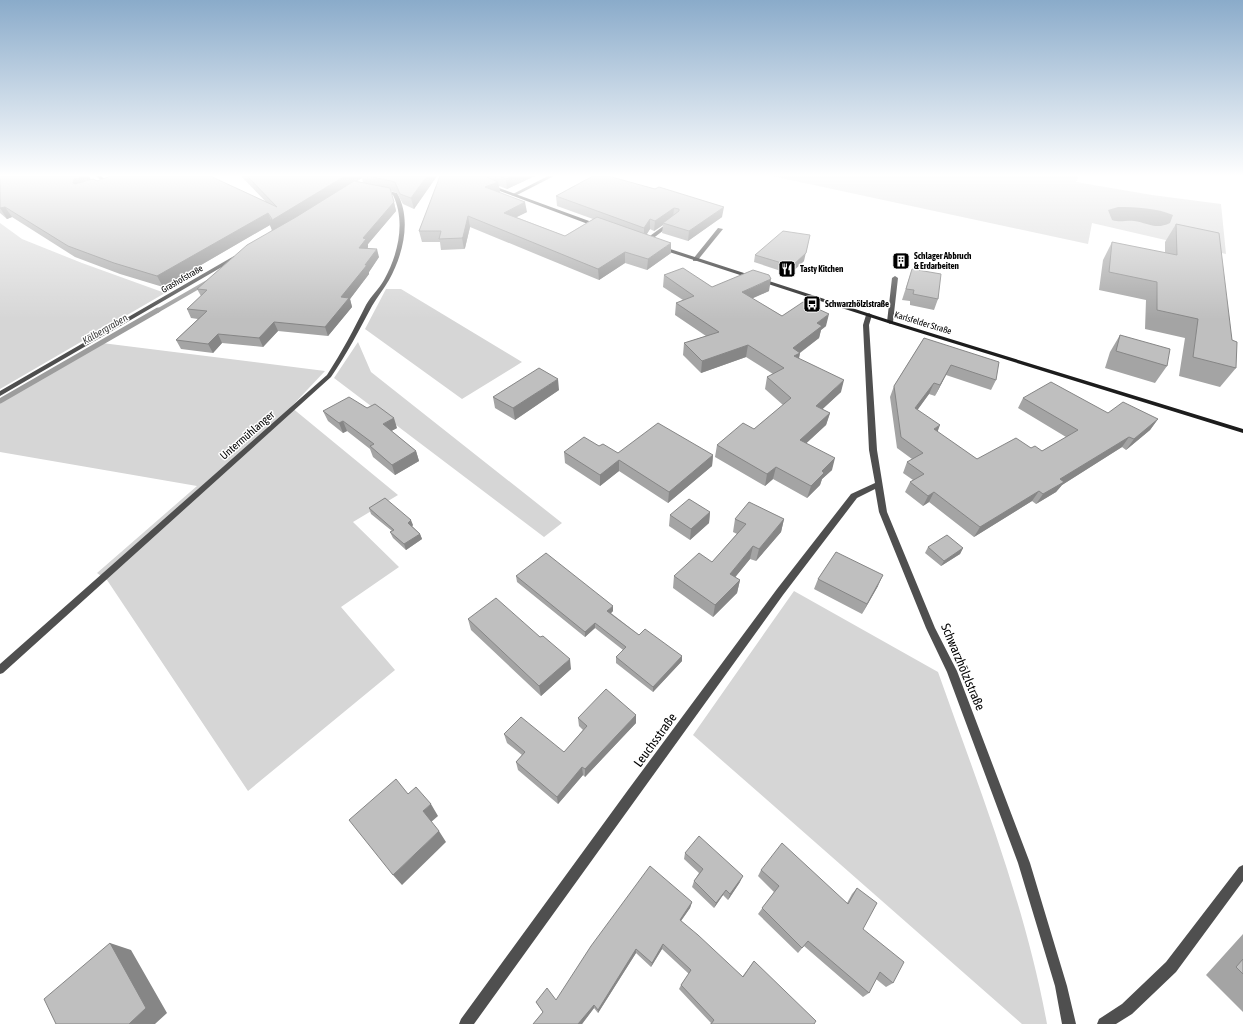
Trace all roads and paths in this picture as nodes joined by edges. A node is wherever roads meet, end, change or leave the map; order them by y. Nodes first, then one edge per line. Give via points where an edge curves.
1 (403, 224) edge
2 (590, 224) edge
3 (670, 224) edge
4 (720, 229) dead end
5 (607, 230) edge
6 (637, 240) edge
7 (645, 242) junction
8 (652, 245) edge
9 (659, 247) edge
10 (243, 253) edge
11 (695, 260) junction
12 (895, 278) dead end
13 (869, 315) junction
14 (890, 322) junction
15 (0, 394) edge
16 (1243, 431) edge
17 (878, 485) junction
18 (0, 670) edge
19 (1243, 871) edge
20 (466, 1024) edge
21 (1069, 1024) edge
22 (1104, 1024) edge

1 - 18 street, Untermühlanger via 398,249 387,278 329,376
2 - 5 street
3 - 7 street
4 - 11 street
6 - 7 street
7 - 8 street
9 - 11 street, Karlsfelder Straße
10 - 15 street, Grashofstraße
11 - 13 street, Karlsfelder Straße
12 - 14 street
13 - 14 street, Karlsfelder Straße
13 - 17 street, Schwarzhölzlstraße via 866,325 873,450
14 - 16 street, Karlsfelder Straße
17 - 20 street, Leuchsstraße via 854,496 780,592
17 - 21 street, Schwarzhölzlstraße via 883,512 931,628 952,671 1024,863 1061,986
19 - 22 street via 1171,967 1127,1009

